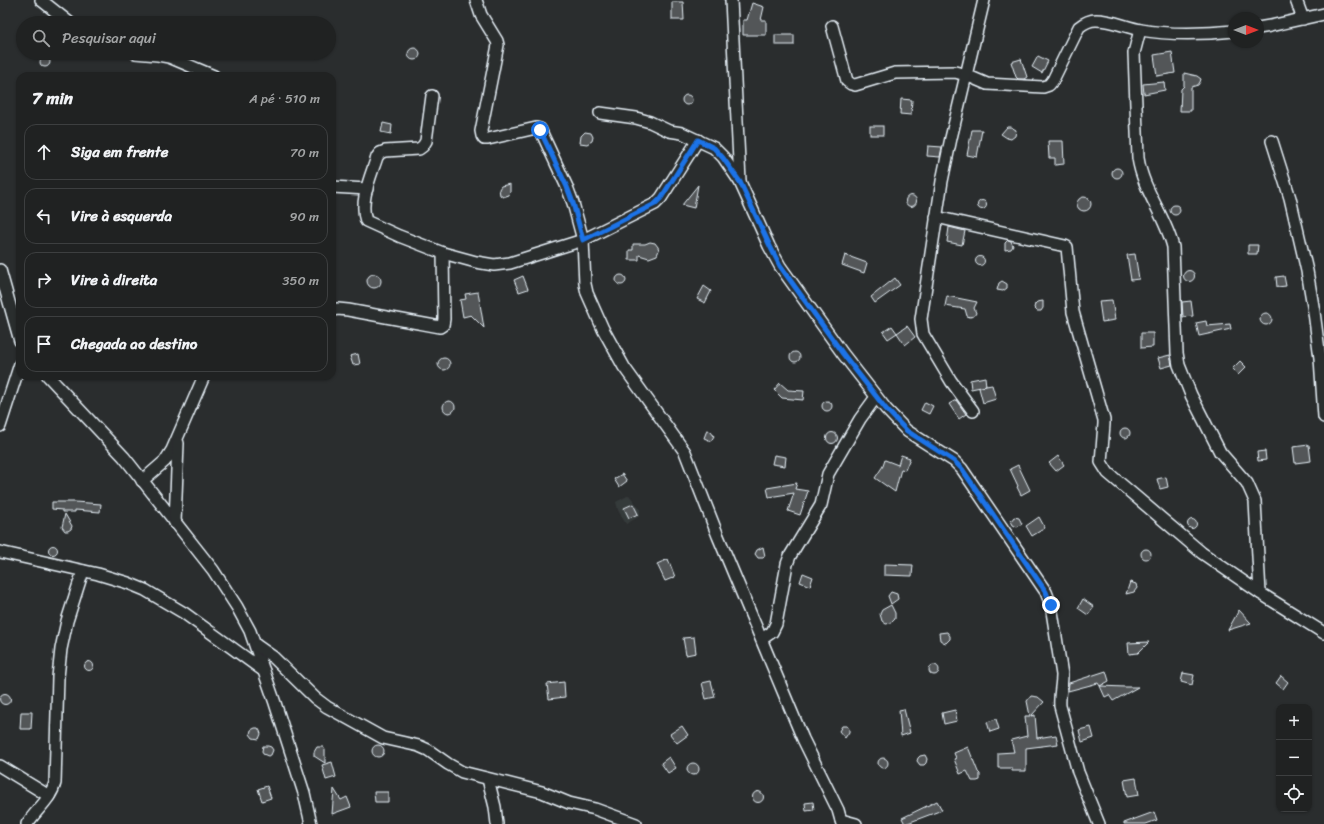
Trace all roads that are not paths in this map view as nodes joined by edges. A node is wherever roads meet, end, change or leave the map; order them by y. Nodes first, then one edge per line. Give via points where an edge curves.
1 (41, 0) edge
2 (476, 0) edge
3 (731, 0) edge
4 (984, 0) edge
5 (1296, 0) edge
6 (1324, 14) edge
7 (61, 16) edge
8 (1303, 19) junction
9 (832, 26) dead end
10 (1264, 27) edge
11 (1140, 30) junction
12 (1228, 31) edge
13 (176, 60) edge
14 (205, 72) edge
15 (966, 74) junction
16 (432, 96) dead end
17 (600, 113) dead end
18 (698, 140) junction
19 (1272, 141) dead end
20 (740, 182) junction
21 (336, 186) edge
22 (367, 190) junction
23 (936, 217) junction
24 (583, 240) junction
25 (443, 253) junction
26 (1, 276) edge
27 (336, 309) edge
28 (16, 327) edge
29 (16, 376) edge
30 (52, 380) edge
31 (202, 380) edge
32 (876, 396) junction
33 (973, 411) dead end
34 (1324, 417) edge
35 (0, 426) edge
36 (178, 438) junction
37 (142, 481) junction
38 (175, 523) junction
39 (0, 552) edge
40 (83, 571) junction
41 (1260, 593) junction
42 (1324, 634) edge
43 (762, 639) junction
44 (256, 645) junction
45 (264, 671) junction
46 (0, 766) edge
47 (488, 779) junction
48 (49, 796) junction
49 (841, 822) edge
50 (27, 824) edge
51 (311, 824) edge
52 (497, 824) edge
53 (636, 824) edge
54 (856, 824) edge
55 (1099, 824) edge

1 - 7 street
2 - 24 street via 481,15 498,45 482,136 488,139 536,128 540,130 567,187
3 - 20 street
4 - 15 street
5 - 8 street
6 - 8 street
8 - 10 street
9 - 15 street via 847,81 851,84 895,73
11 - 12 street
11 - 15 street via 1102,21 1085,22 1079,27 1054,80 1043,87 988,84
11 - 41 street via 1134,53 1138,158 1143,181 1173,247 1176,353 1191,395 1220,452 1247,483 1255,501
13 - 14 street
15 - 23 street
16 - 22 street via 426,141 423,146 419,149 380,153
17 - 18 street via 636,118
18 - 20 street via 714,148
18 - 24 street via 655,204
19 - 34 street via 1290,198 1307,271 1320,358
20 - 32 street via 780,266
21 - 22 street
22 - 25 street via 363,209 366,221
23 - 33 street via 921,326 923,334 951,381
23 - 41 street via 1067,247 1074,312 1104,420 1103,467 1202,553
24 - 25 street via 510,263 476,262
24 - 43 street via 585,284 603,329 624,367 685,452
25 - 27 street via 444,319 440,327
26 - 28 street
29 - 35 street
30 - 37 street via 114,445
31 - 36 street
32 - 43 street via 828,474 821,505 790,556 776,624 772,632
32 - 55 street via 907,431 954,461 962,469 1046,592 1051,605 1062,675 1060,706 1078,772
36 - 37 street via 165,461
36 - 38 street
37 - 38 street
38 - 44 street via 213,570 237,607
39 - 40 street
40 - 45 street via 145,590 184,613
40 - 48 street via 61,649 55,783
41 - 42 street
43 - 49 street via 803,739 838,810
44 - 45 street
44 - 47 street via 273,657 327,707 383,738 419,746 462,772
45 - 51 street via 304,793
46 - 48 street
47 - 52 street
47 - 53 street via 542,792
48 - 50 street
49 - 54 street

